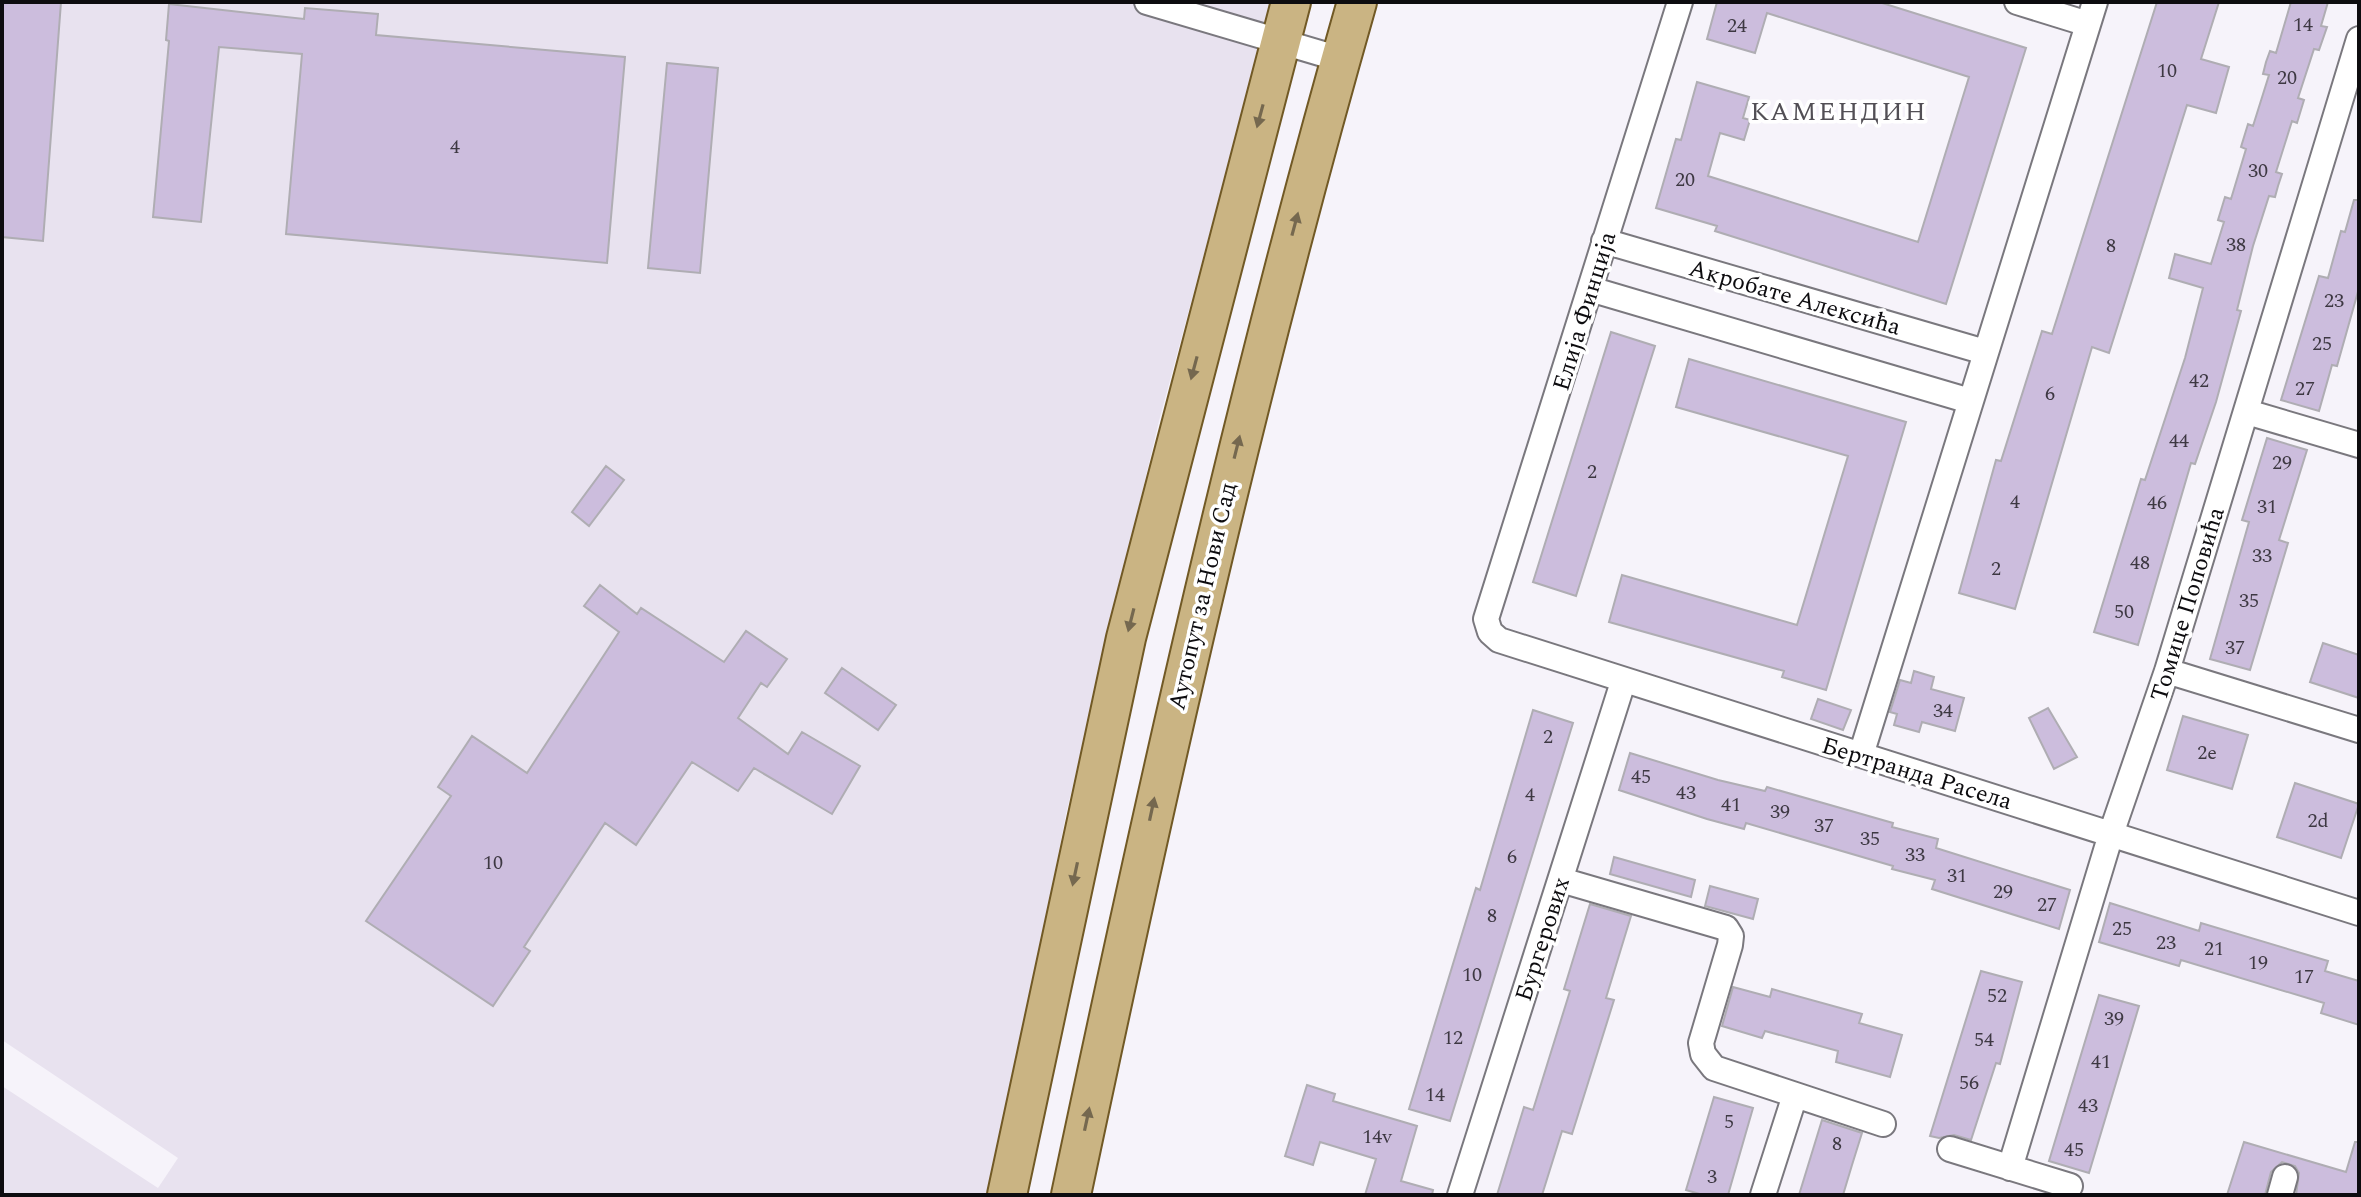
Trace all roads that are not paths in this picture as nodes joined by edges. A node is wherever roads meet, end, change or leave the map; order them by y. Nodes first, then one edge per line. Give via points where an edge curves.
1 (1147, 2) edge
2 (1291, 2) edge
3 (1357, 2) edge
4 (1680, 2) edge
5 (2017, 2) edge
6 (2092, 13) edge
7 (2359, 39) edge
8 (1279, 40) junction
9 (1340, 59) junction
10 (1604, 241) junction
11 (1590, 289) junction
12 (1985, 352) junction
13 (1970, 401) junction
14 (2247, 412) junction
15 (2359, 445) edge
16 (1486, 619) joint
17 (2167, 671) junction
18 (1623, 682) junction
19 (2359, 730) edge
20 (1861, 755) junction
21 (2111, 834) junction
22 (1561, 880) junction
23 (2359, 913) edge
24 (1795, 1095) junction
25 (1883, 1124) dead end
26 (1950, 1149) dead end
27 (2010, 1168) junction
28 (2070, 1186) dead end
29 (1007, 1195) edge
30 (1071, 1195) edge
31 (1460, 1195) edge
32 (1763, 1195) edge

1 - 8 street
2 - 8 main road
3 - 9 main road, Аутопут за Нови Сад
4 - 10 street, Елија Финција
5 - 6 street
6 - 12 street
7 - 14 street, Томице Поповића
8 - 9 street
8 -> 29 main road via 1126,638
30 -> 9 main road, Аутопут за Нови Сад via 1189,646 1274,299
10 - 11 street, Елија Финција
10 - 12 street, Акробате Алексића
11 - 13 street, Акробате Алексића
11 - 16 street, Елија Финција
12 - 13 street
13 - 20 street
14 - 15 street
14 - 17 street, Томице Поповића
16 - 18 street, Бертранда Расела via 1499,640
17 - 19 street
17 - 21 street, Томице Поповића
18 - 20 street, Бертранда Расела
18 - 22 street, Бургерових
20 - 21 street, Бертранда Расела
21 - 23 street, Бертранда Расела
21 - 27 street, Томице Поповића
22 - 24 street via 1726,928 1730,945 1701,1043 1703,1054 1714,1068
22 - 31 street, Бургерових
24 - 25 street
24 - 32 street
26 - 27 street
27 - 28 street

